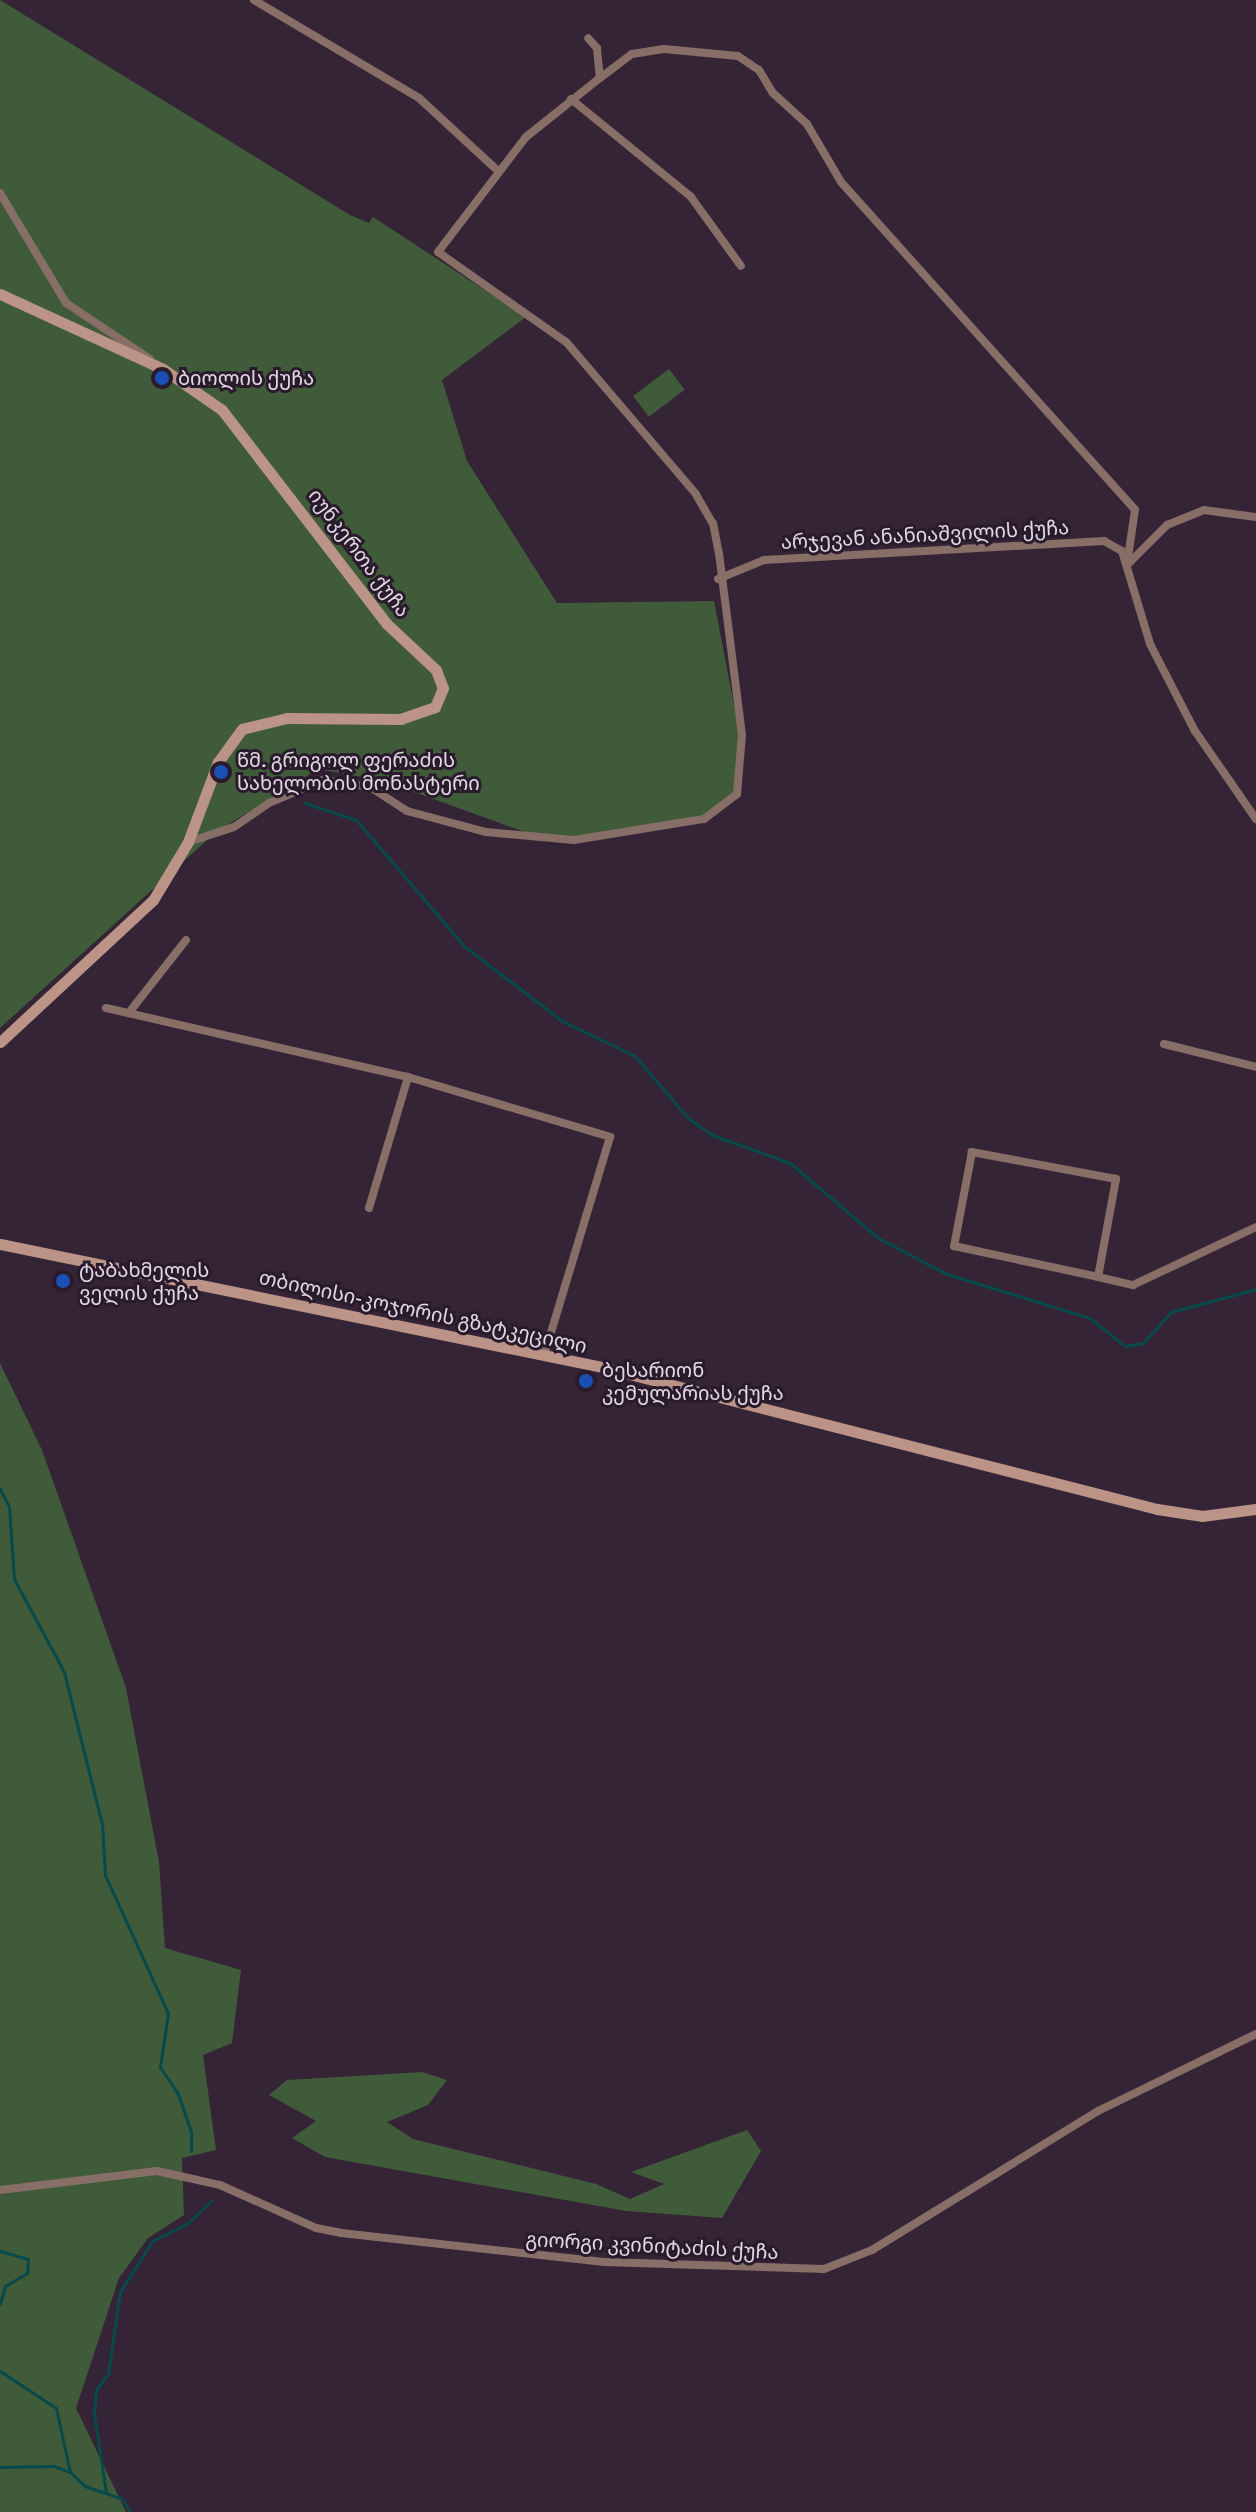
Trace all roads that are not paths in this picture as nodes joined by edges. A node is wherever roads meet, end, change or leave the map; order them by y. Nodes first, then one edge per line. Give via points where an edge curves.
1 (254, 0) edge
2 (588, 38) dead end
3 (600, 78) junction
4 (571, 99) junction
5 (498, 171) junction
6 (0, 193) edge
7 (741, 266) dead end
8 (0, 294) edge
9 (163, 369) junction
10 (1256, 517) edge
11 (1127, 564) junction
12 (718, 579) junction
13 (1256, 819) edge
14 (188, 842) junction
15 (186, 940) dead end
16 (106, 1008) dead end
17 (131, 1010) junction
18 (0, 1042) edge
19 (1164, 1044) dead end
20 (1256, 1067) edge
21 (408, 1077) junction
22 (369, 1208) dead end
23 (1256, 1227) edge
24 (0, 1244) edge
25 (1098, 1277) junction
26 (544, 1356) junction
27 (1256, 1509) edge
28 (1256, 2034) edge
29 (0, 2190) edge

1 - 5 street via 419,98
2 - 3 street via 597,48
3 - 4 street
3 - 11 street via 632,54 664,49 738,56 759,70 773,93 807,124 841,182 1135,510
4 - 5 street
4 - 7 street via 691,197
5 - 12 street via 438,252 566,342 666,454 713,524
6 - 9 street via 66,303
8 - 9 main road, იუნკერთა ქუჩა
9 - 14 main road, იუნკერთა ქუჩა via 222,410 250,441 362,593 436,670 443,688 442,698 425,715 287,718 242,729 218,762
10 - 11 street via 1204,510 1167,525
11 - 12 street, არჯევან ანანიაშვილის ქუჩა via 1122,551 1104,541 1005,543 764,560
11 - 13 street via 1150,644 1195,731
12 - 14 street via 742,773 737,794 704,819 574,840 533,839 407,811 370,787 323,780 269,803 234,827
14 - 18 main road, იუნკერთა ქუჩა via 136,920
15 - 17 street
16 - 17 street
17 - 21 street
19 - 20 street
21 - 22 street
21 - 26 street via 610,1137
23 - 25 street via 1133,1285
24 - 26 main road, თბილისი-კოჯორის გზატკეცილი
25 - 25 street via 1116,1179 972,1152 954,1246
26 - 27 main road, თბილისი-კოჯორის გზატკეცილი via 1157,1509 1202,1516
28 - 29 street, გიორგი კვინიტაძის ქუჩა via 1098,2111 872,2250 824,2269 604,2262 341,2233 316,2228 220,2185 157,2171

